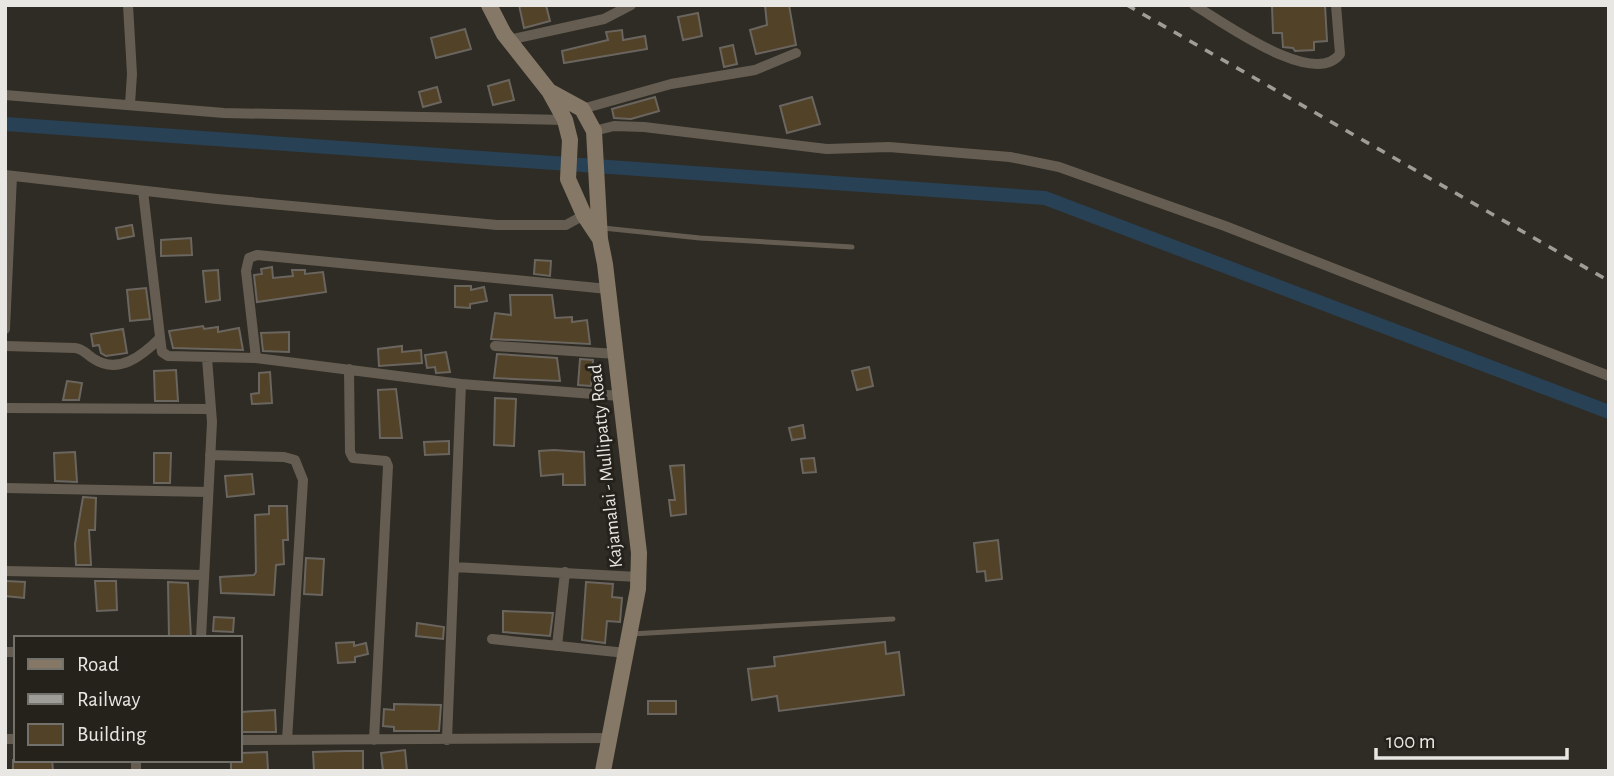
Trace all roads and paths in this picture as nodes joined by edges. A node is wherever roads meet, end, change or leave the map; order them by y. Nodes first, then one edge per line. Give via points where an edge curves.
1 (128, 5) edge
2 (489, 5) edge
3 (631, 5) edge
4 (1194, 5) edge
5 (1336, 5) edge
6 (508, 40) junction
7 (796, 53) dead end
8 (549, 91) junction
9 (5, 94) edge
10 (130, 104) junction
11 (582, 109) junction
12 (565, 120) junction
13 (594, 131) junction
14 (9, 176) edge
15 (143, 191) junction
16 (584, 215) junction
17 (600, 233) junction
18 (852, 247) dead end
19 (608, 289) junction
20 (5, 329) edge
21 (160, 338) junction
22 (5, 346) edge
23 (495, 346) dead end
24 (615, 354) junction
25 (207, 358) junction
26 (256, 358) junction
27 (349, 369) junction
28 (1609, 376) edge
29 (461, 384) junction
30 (620, 396) junction
31 (5, 408) edge
32 (211, 409) junction
33 (210, 455) junction
34 (5, 488) edge
35 (208, 492) junction
36 (454, 567) junction
37 (5, 571) edge
38 (565, 572) junction
39 (204, 575) junction
40 (638, 577) junction
41 (893, 618) dead end
42 (629, 634) junction
43 (201, 636) edge
44 (492, 639) dead end
45 (557, 646) junction
46 (626, 653) junction
47 (610, 738) junction
48 (242, 740) edge
49 (287, 740) junction
50 (374, 740) junction
51 (447, 740) junction
52 (603, 771) edge

1 - 10 street
2 - 6 main road, Kajamalai - Mullipatty Road
3 - 6 street via 604,19
4 - 5 street via 1287,58 1314,66 1334,61 1340,54
6 - 8 main road, Kajamalai - Mullipatty Road
7 - 11 street via 755,70 671,84
8 - 11 main road, Kajamalai - Mullipatty Road
8 - 12 main road, Kajamalai - Mullipatty Road
9 - 10 street
10 - 12 street via 224,113
11 - 13 main road, Kajamalai - Mullipatty Road
12 - 16 main road, Kajamalai - Mullipatty Road via 570,140 568,179
13 - 17 main road, Kajamalai - Mullipatty Road
13 - 28 street via 644,127 827,149 938,150 1059,167 1225,226
14 - 15 street
14 - 20 street
15 - 16 street via 534,227 566,225
15 - 21 street
16 - 17 main road, Kajamalai - Mullipatty Road
17 - 18 lane
17 - 19 main road, Kajamalai - Mullipatty Road
19 - 24 main road, Kajamalai - Mullipatty Road
19 - 26 street via 257,255 249,258 246,271
21 - 22 street via 145,353 121,364 96,361 82,349
21 - 25 street via 162,352 168,356
23 - 24 street
24 - 30 main road, Kajamalai - Mullipatty Road
25 - 26 street
25 - 32 street
26 - 27 street
27 - 29 street
27 - 50 street via 350,452 353,458 386,461 388,466
29 - 30 street
29 - 36 street
30 - 40 main road, Kajamalai - Mullipatty Road
31 - 32 street
32 - 33 street
33 - 35 street
33 - 49 street via 284,457 295,460 300,468 303,480
34 - 35 street
35 - 39 street
36 - 38 street
36 - 51 street
37 - 39 street
38 - 40 street
38 - 45 street
39 - 43 street
40 - 42 main road, Kajamalai - Mullipatty Road
41 - 42 lane
42 - 46 main road, Kajamalai - Mullipatty Road
44 - 45 street
45 - 46 street
46 - 47 main road, Kajamalai - Mullipatty Road
47 - 51 street
47 - 52 main road, Kajamalai - Mullipatty Road
48 - 49 street
49 - 50 street
50 - 51 street

